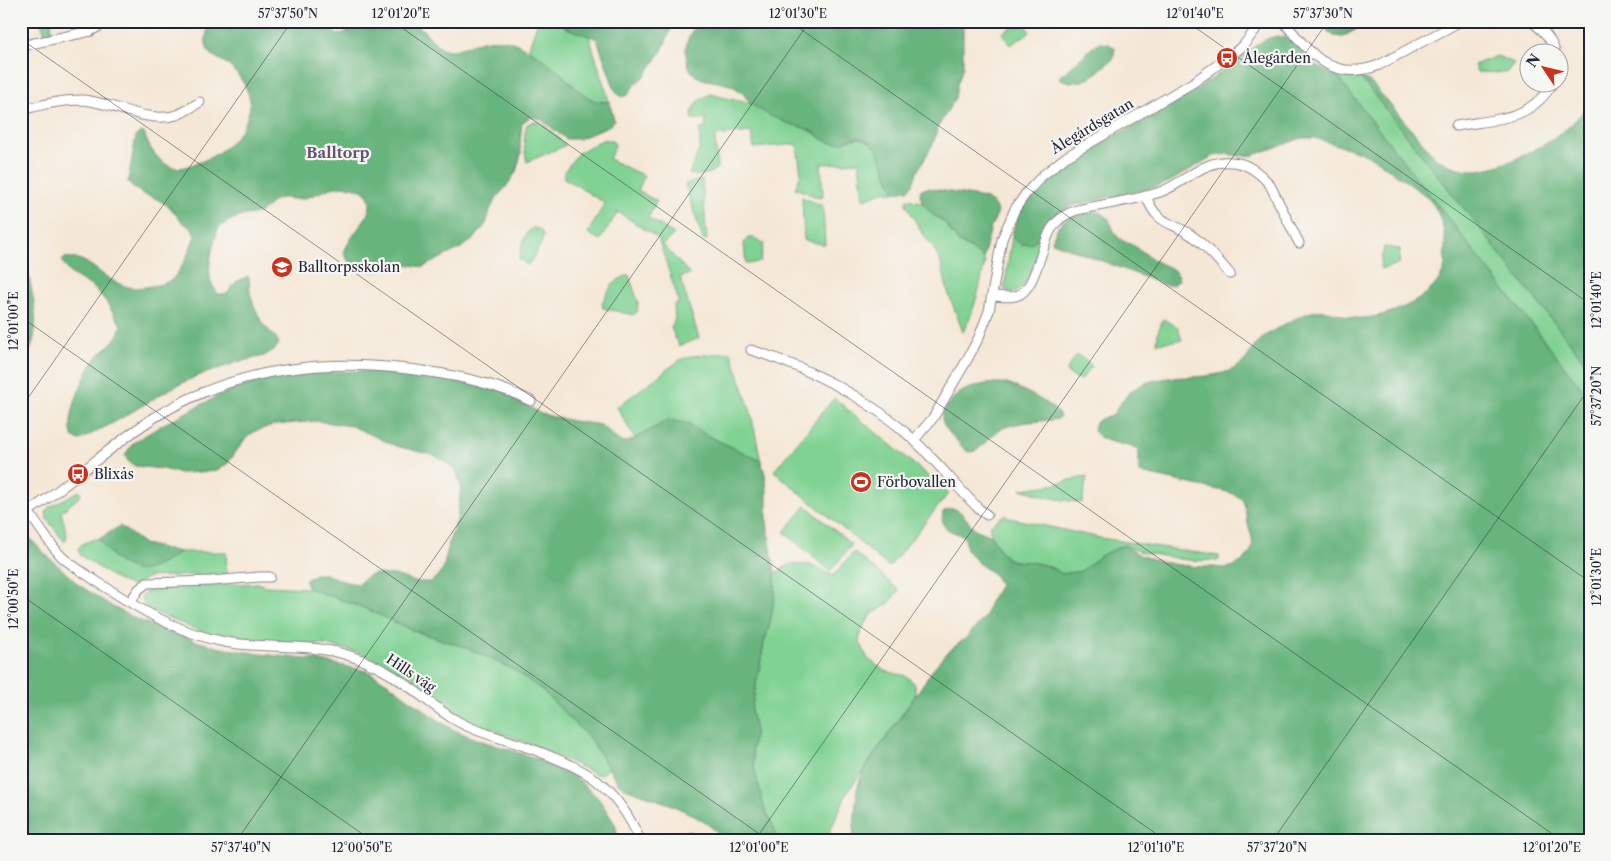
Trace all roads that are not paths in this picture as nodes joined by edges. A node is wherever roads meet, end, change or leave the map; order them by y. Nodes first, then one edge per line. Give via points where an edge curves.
1 (102, 21) edge
2 (1262, 21) edge
3 (1283, 21) edge
4 (1461, 21) edge
5 (1531, 21) edge
6 (1552, 42) edge
7 (21, 46) edge
8 (1546, 92) edge
9 (200, 102) dead end
10 (21, 110) edge
11 (1456, 126) dead end
12 (1146, 196) junction
13 (1300, 243) dead end
14 (1230, 274) dead end
15 (992, 296) junction
16 (751, 350) dead end
17 (531, 402) dead end
18 (914, 440) junction
19 (25, 513) edge
20 (987, 515) dead end
21 (270, 577) dead end
22 (130, 602) junction
23 (640, 840) edge
24 (685, 840) edge
25 (700, 840) edge

1 - 7 street via 91,31
2 - 15 street, Ålegårdsgatan via 1246,42 1194,82 1066,157 1034,183 1014,209 1002,239
3 - 4 street via 1316,58 1350,71 1380,65
5 - 6 street
8 - 11 street via 1520,114
9 - 10 street via 178,114 160,117 83,100
12 - 13 street via 1163,191 1212,163 1241,163 1260,174 1270,185
12 - 14 street via 1160,218 1195,238
12 - 15 street via 1066,215 1051,229 1024,291 1014,297
15 - 18 street, Ålegårdsgatan via 984,324 967,360 933,418
16 - 18 street via 849,392
17 - 19 street via 498,386 410,369 345,365 263,373 220,385 174,406 124,438
18 - 20 street
19 - 22 street, Hills väg via 67,561
21 - 22 street via 147,583
22 - 23 street, Hills väg via 171,625 224,641 326,650 372,664 456,721 553,758 595,779 632,822
24 - 25 street

